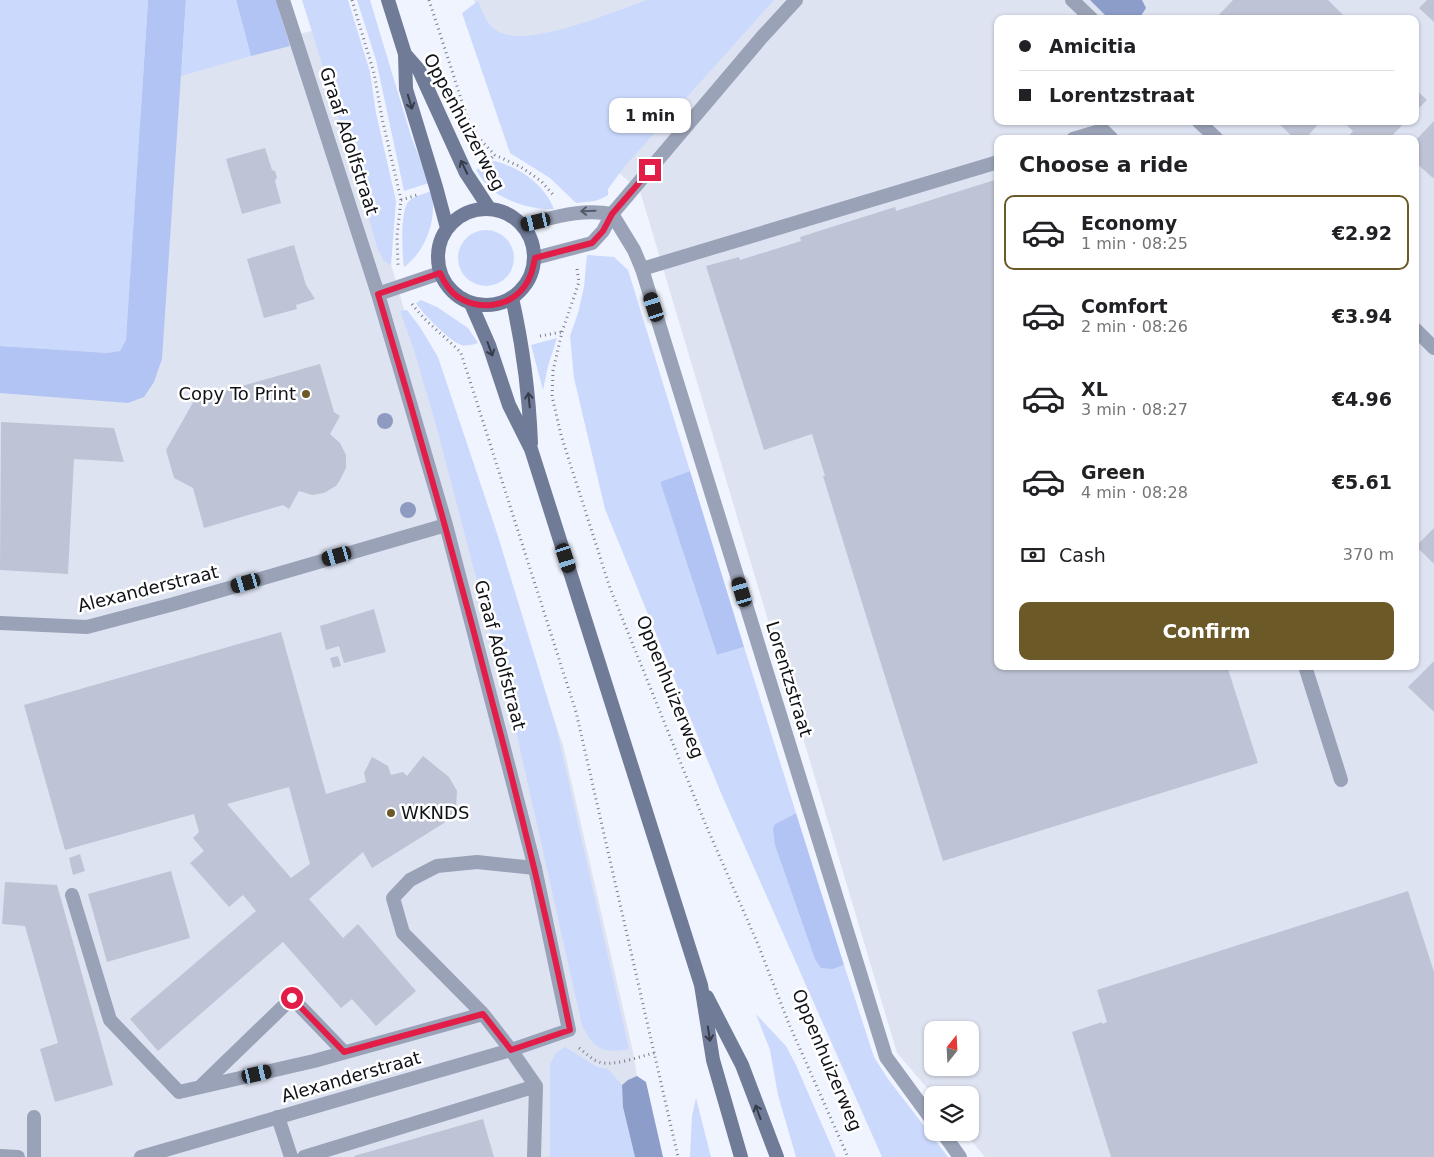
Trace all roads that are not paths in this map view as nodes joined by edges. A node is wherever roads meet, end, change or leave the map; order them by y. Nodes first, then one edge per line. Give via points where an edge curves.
1 (283, 0) edge
2 (388, 0) edge
3 (796, 0) edge
4 (1072, 0) edge
5 (1088, 15) edge
6 (405, 54) junction
7 (1202, 125) edge
8 (1086, 135) edge
9 (1108, 135) edge
10 (1213, 135) edge
11 (994, 163) edge
12 (489, 208) junction
13 (612, 214) junction
14 (522, 225) junction
15 (447, 228) junction
16 (535, 258) junction
17 (642, 269) junction
18 (440, 273) junction
19 (378, 294) junction
20 (512, 298) junction
21 (471, 304) junction
22 (1419, 333) edge
23 (1434, 348) edge
24 (531, 449) junction
25 (446, 525) junction
26 (0, 623) edge
27 (1306, 670) edge
28 (1340, 780) dead end
29 (535, 868) junction
30 (72, 896) dead end
31 (701, 985) junction
32 (483, 1014) junction
33 (570, 1030) joint
34 (511, 1050) junction
35 (344, 1052) junction
36 (536, 1086) junction
37 (200, 1087) junction
38 (924, 1109) edge
39 (34, 1117) dead end
40 (278, 1117) junction
41 (948, 1141) edge
42 (0, 1156) edge
43 (18, 1157) edge
44 (34, 1157) edge
45 (141, 1157) edge
46 (291, 1157) edge
47 (304, 1157) edge
48 (534, 1157) edge
49 (741, 1157) edge
50 (777, 1157) edge
51 (960, 1157) edge

1 - 19 street, Graaf Adolfstraat
2 - 6 main road, Oppenhuizerweg
3 - 13 street
4 - 5 street
12 -> 6 main road, Oppenhuizerweg via 466,173 419,70
6 -> 15 main road, Oppenhuizerweg via 406,90
7 - 10 street
8 - 9 street via 1103,130
11 - 17 street
12 - 14 main road via 507,213
12 - 15 main road via 458,216
13 -> 14 street via 588,211
13 - 16 street via 592,243
13 - 17 street, Lorentzstraat
14 - 16 main road via 532,240
15 - 18 main road via 437,249
16 - 20 main road via 532,274 524,288
17 - 38 street, Lorentzstraat via 886,1057
18 - 19 street
18 - 21 main road via 446,286
19 - 25 street, Graaf Adolfstraat
20 - 21 main road via 499,304
24 -> 20 main road via 529,401
21 -> 24 main road via 509,405
22 - 23 street
24 - 31 main road
25 - 26 street, Alexanderstraat via 87,627
25 - 29 street, Graaf Adolfstraat
27 - 28 street
29 - 32 street via 477,862 437,866 410,880 393,898 403,933
29 - 33 street, Graaf Adolfstraat
30 - 37 street via 110,1020 179,1092
31 -> 49 main road via 713,1060
50 -> 31 main road via 742,1065
32 - 34 street
32 - 35 street
33 - 34 street, Alexanderstraat
34 - 36 street
34 - 40 street, Alexanderstraat
35 - 37 street
35 - 37 street via 292,998
36 - 47 street
36 - 48 street
39 - 44 street
40 - 45 street, Alexanderstraat
40 - 46 street
41 - 51 street
42 - 43 street

